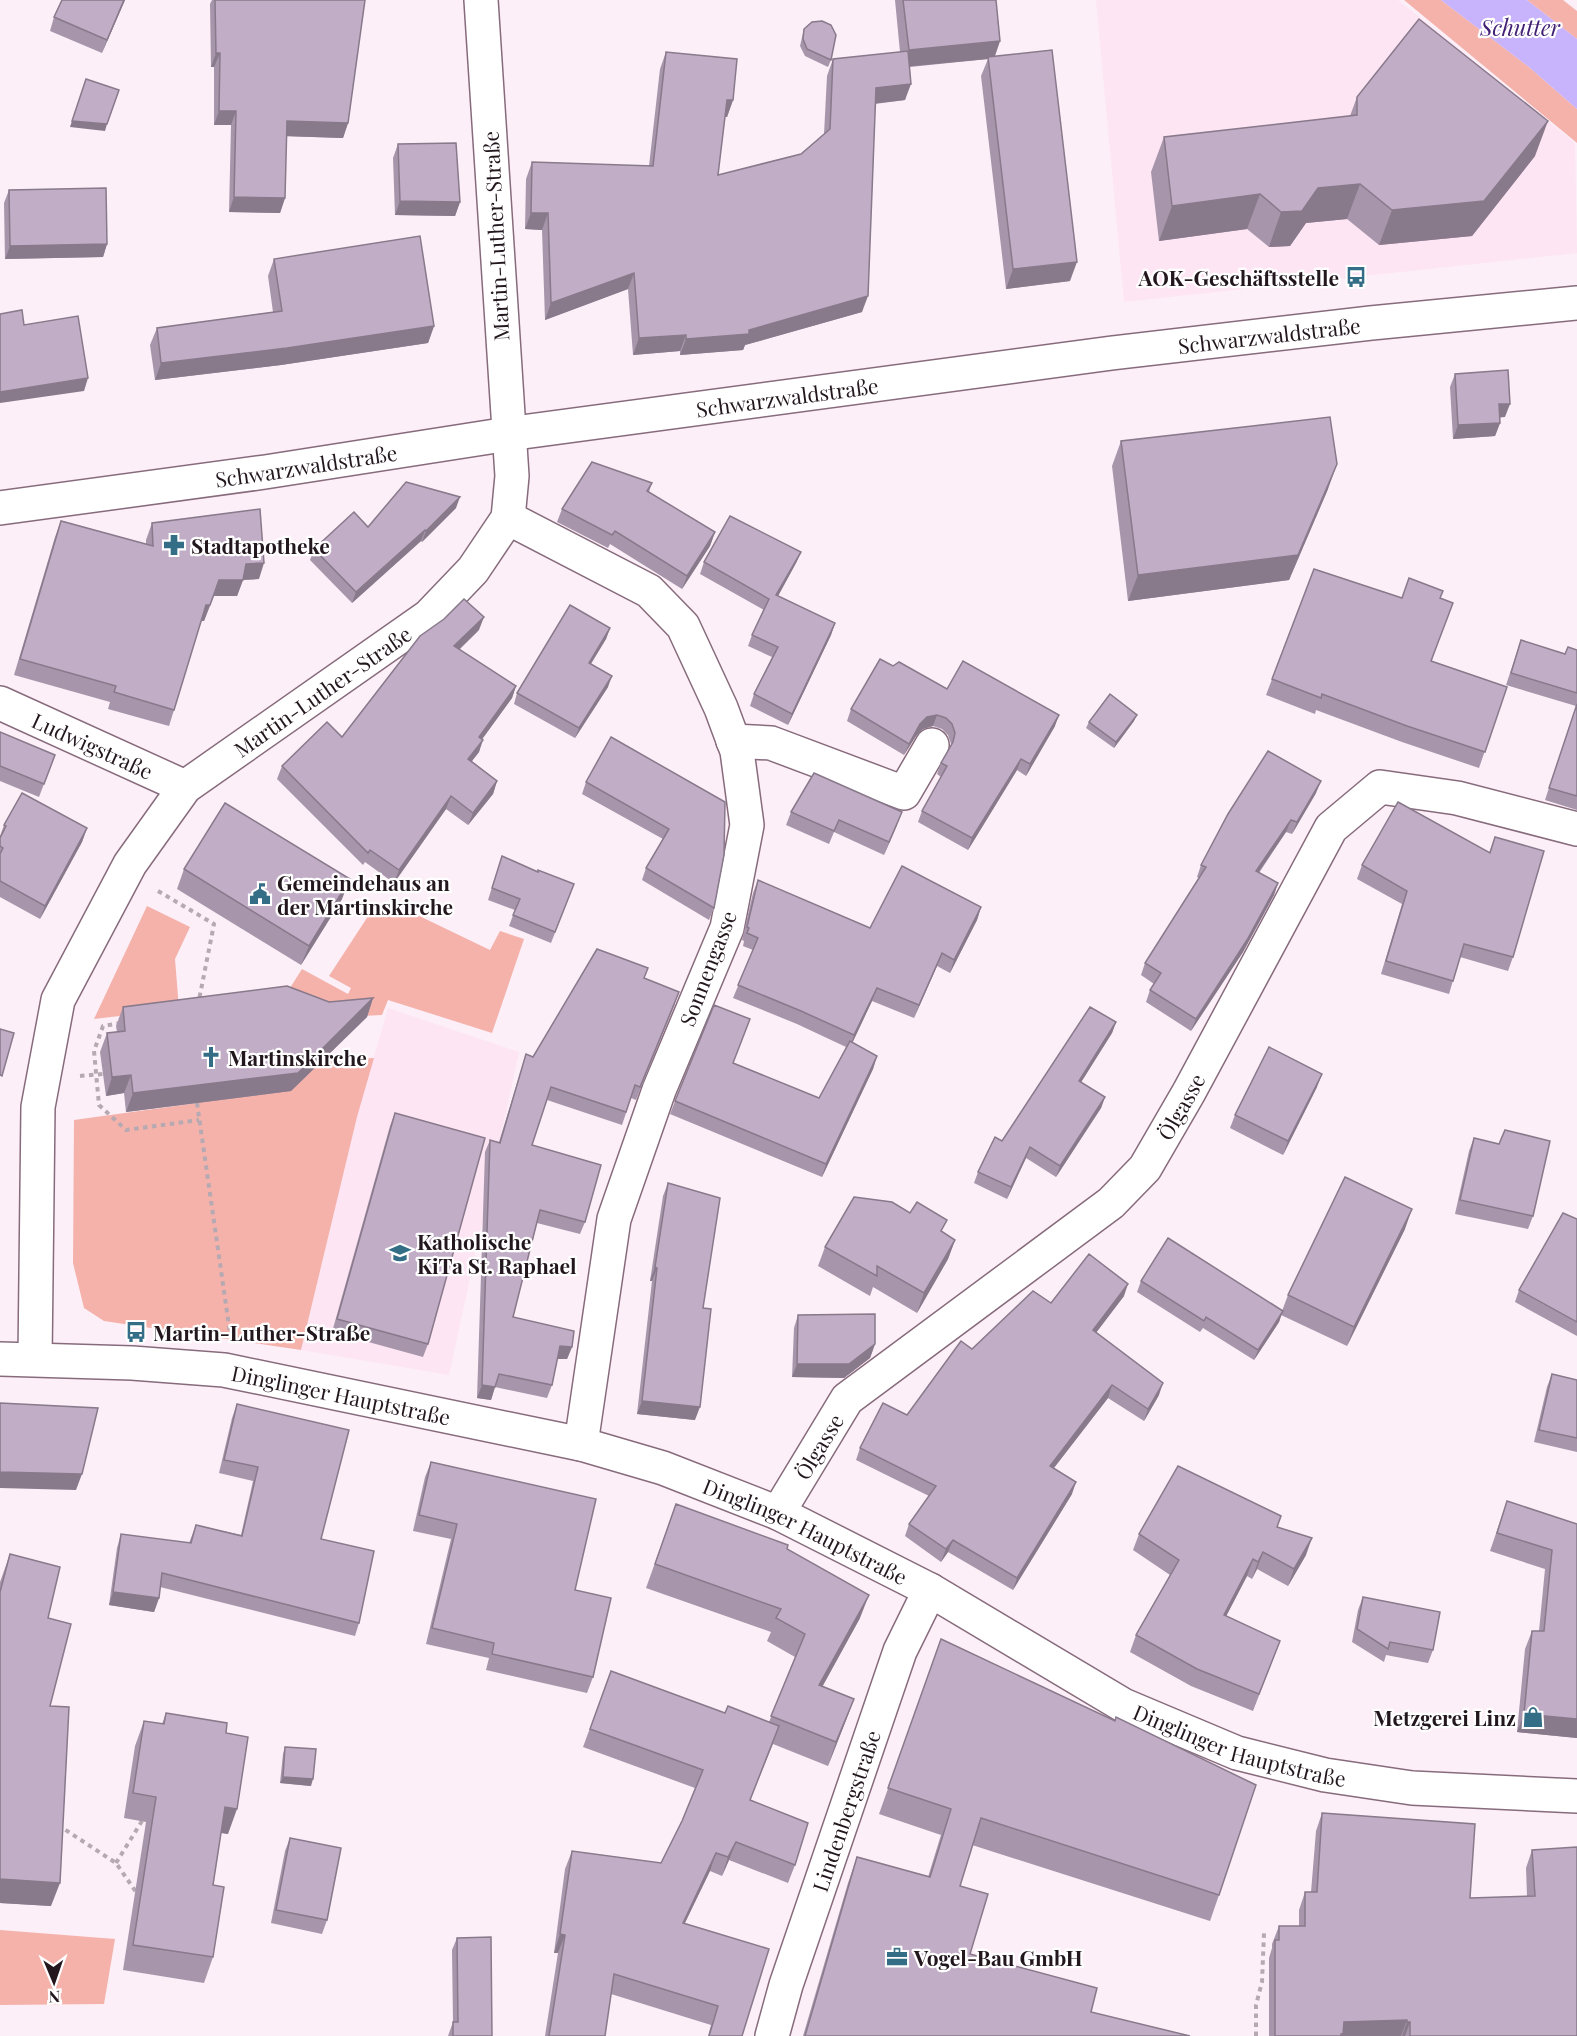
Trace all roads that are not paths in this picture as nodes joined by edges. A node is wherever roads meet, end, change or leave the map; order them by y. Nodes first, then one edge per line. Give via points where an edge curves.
1 (481, 0) edge
2 (1577, 303) edge
3 (508, 434) junction
4 (0, 508) edge
5 (508, 518) junction
6 (0, 703) edge
7 (733, 741) junction
8 (932, 745) dead end
9 (185, 787) junction
10 (1577, 829) edge
11 (0, 1359) edge
12 (35, 1359) junction
13 (581, 1444) junction
14 (778, 1513) junction
15 (930, 1590) junction
16 (1577, 1796) edge
17 (772, 2036) edge

1 - 3 street, Martin-Luther-Straße
2 - 3 street, Schwarzwaldstraße via 1112,353
3 - 4 street, Schwarzwaldstraße
3 - 5 street, Martin-Luther-Straße via 512,476
5 - 7 street, Sonnengasse via 649,591 683,626
5 - 9 street, Martin-Luther-Straße via 473,570 429,616
6 - 9 street, Ludwigstraße
7 - 8 street via 771,743 904,793
7 - 13 street, Sonnengasse via 747,825 728,928 659,1090 614,1220
9 - 12 street, Martin-Luther-Straße via 130,864 58,1000 38,1107
10 - 14 street, Ölgasse via 1457,798 1380,787 1331,828 1190,1092 1145,1168 1111,1203 847,1399
11 - 12 street, Dinglinger Hauptstraße
12 - 13 street, Dinglinger Hauptstraße via 224,1371
13 - 14 street, Dinglinger Hauptstraße via 663,1468
14 - 15 street, Dinglinger Hauptstraße
15 - 16 street, Dinglinger Hauptstraße via 1123,1705 1237,1753 1325,1775 1412,1788
15 - 17 street, Lindenbergstraße via 900,1651

